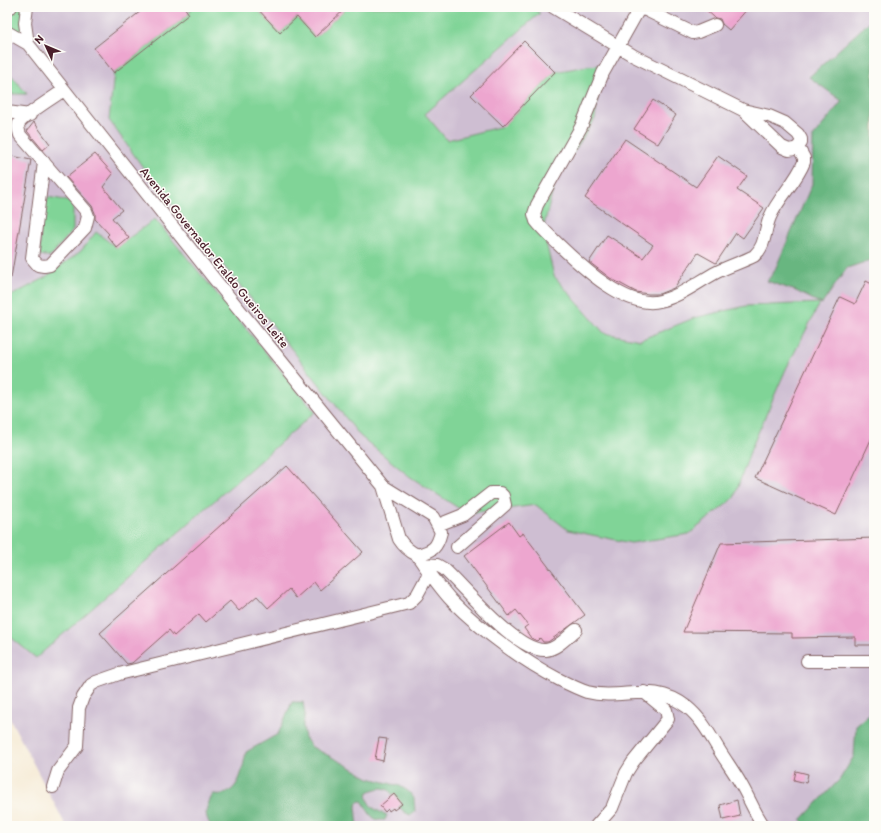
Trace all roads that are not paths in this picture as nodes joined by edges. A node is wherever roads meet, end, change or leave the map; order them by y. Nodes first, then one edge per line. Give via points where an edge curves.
1 (11, 7) edge
2 (27, 7) edge
3 (553, 7) edge
4 (7, 8) edge
5 (639, 8) edge
6 (715, 24) dead end
7 (7, 32) edge
8 (28, 44) junction
9 (618, 47) junction
10 (64, 90) junction
11 (743, 110) junction
12 (7, 112) edge
13 (30, 115) junction
14 (798, 147) junction
15 (44, 162) junction
16 (382, 486) junction
17 (438, 525) junction
18 (457, 547) dead end
19 (423, 564) junction
20 (576, 630) dead end
21 (807, 661) dead end
22 (874, 661) edge
23 (644, 692) junction
24 (52, 787) dead end
25 (596, 826) edge
26 (764, 826) edge

1 - 4 street
2 - 8 street, Avenida Governador Eraldo Gueiros Leite via 25,23
3 - 9 street
5 - 6 street via 693,33
5 - 9 street
7 - 8 street, Avenida Governador Eraldo Gueiros Leite
8 - 10 street, Avenida Governador Eraldo Gueiros Leite
9 - 11 street
9 - 14 street via 603,73 581,127 534,214 539,226 580,265 612,289 642,302 659,302 754,256 761,249 774,209 803,165 804,158
10 - 13 street
10 - 16 street, Avenida Governador Eraldo Gueiros Leite
11 - 14 street via 782,147 789,150
11 - 14 street via 785,123 798,134 801,143
12 - 13 street
13 - 15 street via 19,123 18,130
15 - 15 street via 88,216 85,228 50,265 44,266 38,265 32,258
16 - 17 street, Avenida Governador Eraldo Gueiros Leite via 433,517
16 - 19 street, Avenida Governador Eraldo Gueiros Leite via 399,539
17 - 18 street via 463,515 491,493 500,493 503,496 505,505
17 - 19 street via 441,532 435,548 428,552
19 - 20 street via 437,565 444,569 509,634 533,648 552,648
19 - 23 street, Avenida Governador Eraldo Gueiros Leite via 451,600 470,618 551,675 587,692
19 - 24 street via 417,595 409,603 119,674 96,682 83,697 77,746 58,771
21 - 22 street
23 - 25 street via 666,710 668,719 632,762 612,808
23 - 26 street, Avenida Governador Eraldo Gueiros Leite via 668,696 687,707 703,723

